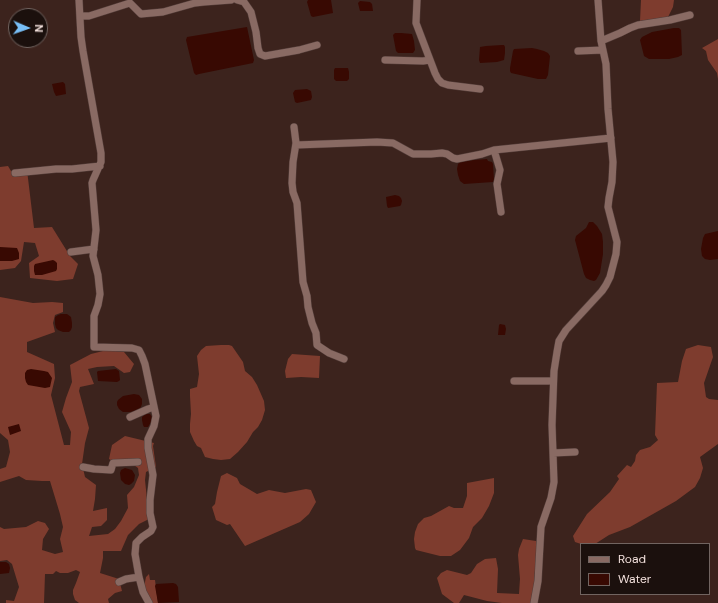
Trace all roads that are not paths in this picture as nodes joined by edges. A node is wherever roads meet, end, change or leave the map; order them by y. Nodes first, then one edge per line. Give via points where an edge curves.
1 (79, 0) edge
2 (231, 0) edge
3 (236, 0) edge
4 (417, 0) edge
5 (598, 0) edge
6 (690, 15) dead end
7 (80, 16) junction
8 (601, 41) junction
9 (317, 45) dead end
10 (603, 50) junction
11 (578, 52) dead end
12 (385, 60) dead end
13 (430, 60) junction
14 (480, 89) dead end
15 (294, 127) dead end
16 (611, 138) junction
17 (296, 145) junction
18 (494, 150) junction
19 (100, 166) junction
20 (15, 173) dead end
21 (501, 212) dead end
22 (94, 249) junction
23 (71, 252) dead end
24 (344, 360) dead end
25 (514, 381) dead end
26 (554, 381) junction
27 (154, 407) junction
28 (130, 417) dead end
29 (575, 452) dead end
30 (553, 453) junction
31 (138, 462) dead end
32 (83, 467) dead end
33 (139, 577) junction
34 (119, 582) dead end
35 (149, 603) edge
36 (534, 603) edge

1 - 7 street
2 - 7 street via 204,2 163,12 140,14 130,3 89,16
3 - 9 street via 244,2 251,12 260,54 265,56
4 - 13 street via 416,23
5 - 8 street
6 - 8 street via 638,25
7 - 19 street via 82,51 102,153
8 - 10 street
10 - 11 street
10 - 16 street
12 - 13 street
13 - 14 street via 442,83
15 - 17 street
16 - 18 street
16 - 26 street via 613,172 608,207 616,242 616,254 610,277 602,291 566,330 560,341
17 - 18 street via 393,143 413,154 442,153 456,159
17 - 24 street via 292,183 297,203 303,282 308,307 318,345
18 - 21 street via 500,170 497,184
19 - 20 street
19 - 22 street via 92,183 96,230
22 - 23 street
22 - 27 street via 100,294 94,316 94,346 138,350 142,356
25 - 26 street
26 - 30 street
27 - 28 street
27 - 33 street via 155,422 148,439 153,476 150,513 153,527 139,539 135,548
29 - 30 street
30 - 36 street via 553,491 542,527
31 - 32 street via 113,463 111,470
33 - 34 street
33 - 35 street

